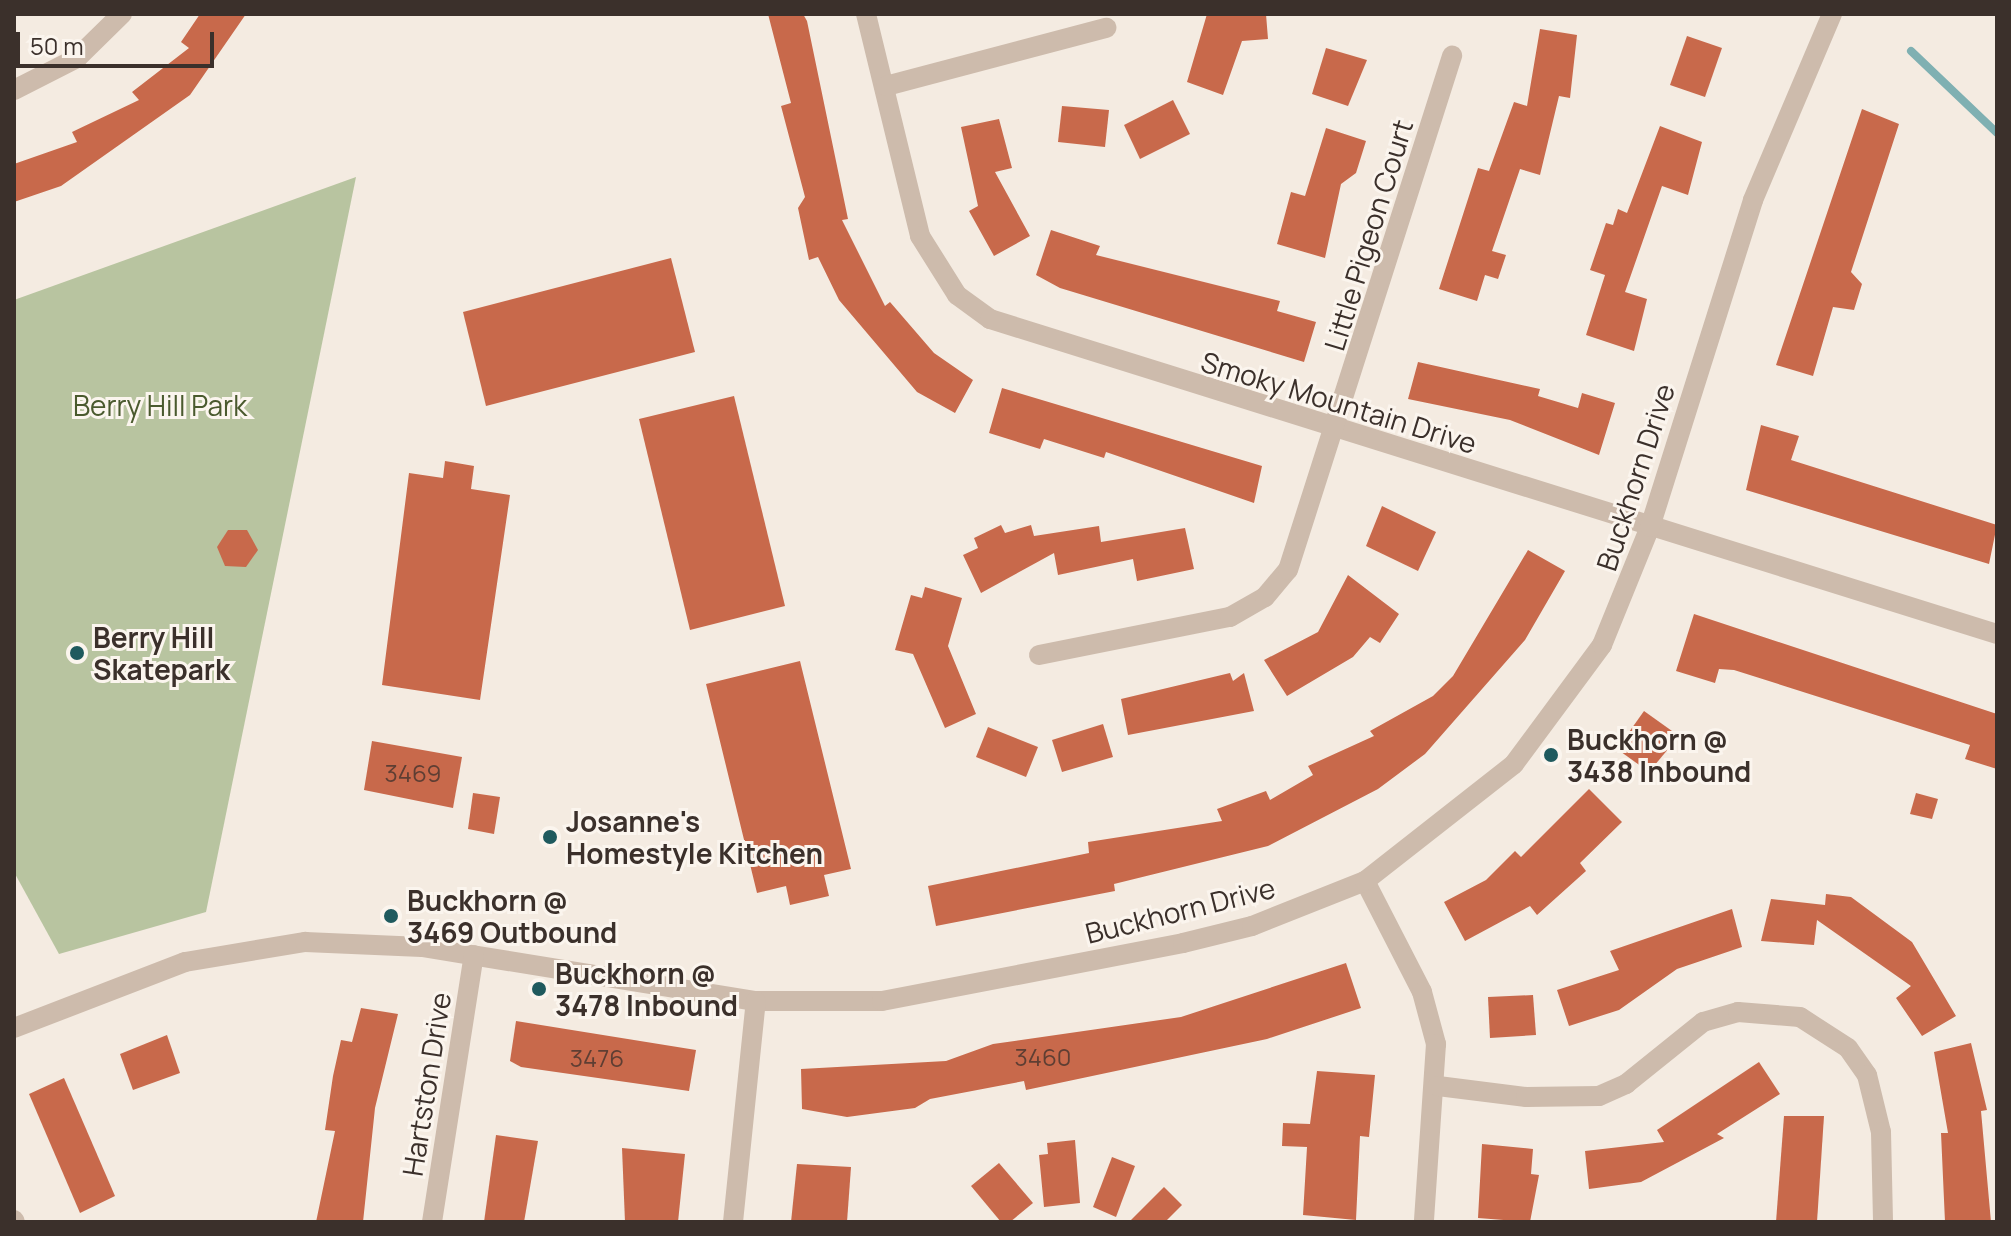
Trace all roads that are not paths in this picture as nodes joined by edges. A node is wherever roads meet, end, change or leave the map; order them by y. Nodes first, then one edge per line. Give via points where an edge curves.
1 (122, 14) edge
2 (866, 14) edge
3 (1832, 14) edge
4 (1106, 28) dead end
5 (1452, 56) dead end
6 (886, 86) junction
7 (14, 90) edge
8 (1338, 431) junction
9 (1650, 527) junction
10 (1997, 634) edge
11 (1039, 655) dead end
12 (1365, 881) junction
13 (474, 955) junction
14 (756, 1001) junction
15 (14, 1028) edge
16 (1438, 1086) junction
17 (432, 1222) edge
18 (733, 1222) edge
19 (1424, 1222) edge
20 (1883, 1222) edge

1 - 7 street via 77,58
2 - 6 street, Smoky Mountain Drive
3 - 9 street, Buckhorn Drive via 1753,200
4 - 6 street
5 - 8 street, Little Pigeon Court
6 - 8 street, Smoky Mountain Drive via 920,236 957,295 990,319 1045,340
8 - 9 street, Smoky Mountain Drive
8 - 11 street, Little Pigeon Court via 1288,570 1257,603 1209,623
9 - 10 street, Smoky Mountain Drive
9 - 12 street, Buckhorn Drive via 1602,645 1537,739 1470,805
12 - 14 street, Buckhorn Drive via 1252,926 943,992 882,1001
12 - 16 street via 1422,992
13 - 14 street, Buckhorn Drive
13 - 15 street, Buckhorn Drive via 389,944 263,947 185,962
13 - 17 street, Hartston Drive
14 - 18 street
16 - 19 street
16 - 20 street via 1599,1096 1653,1065 1703,1022 1738,1012 1800,1017 1848,1048 1867,1075 1880,1119

